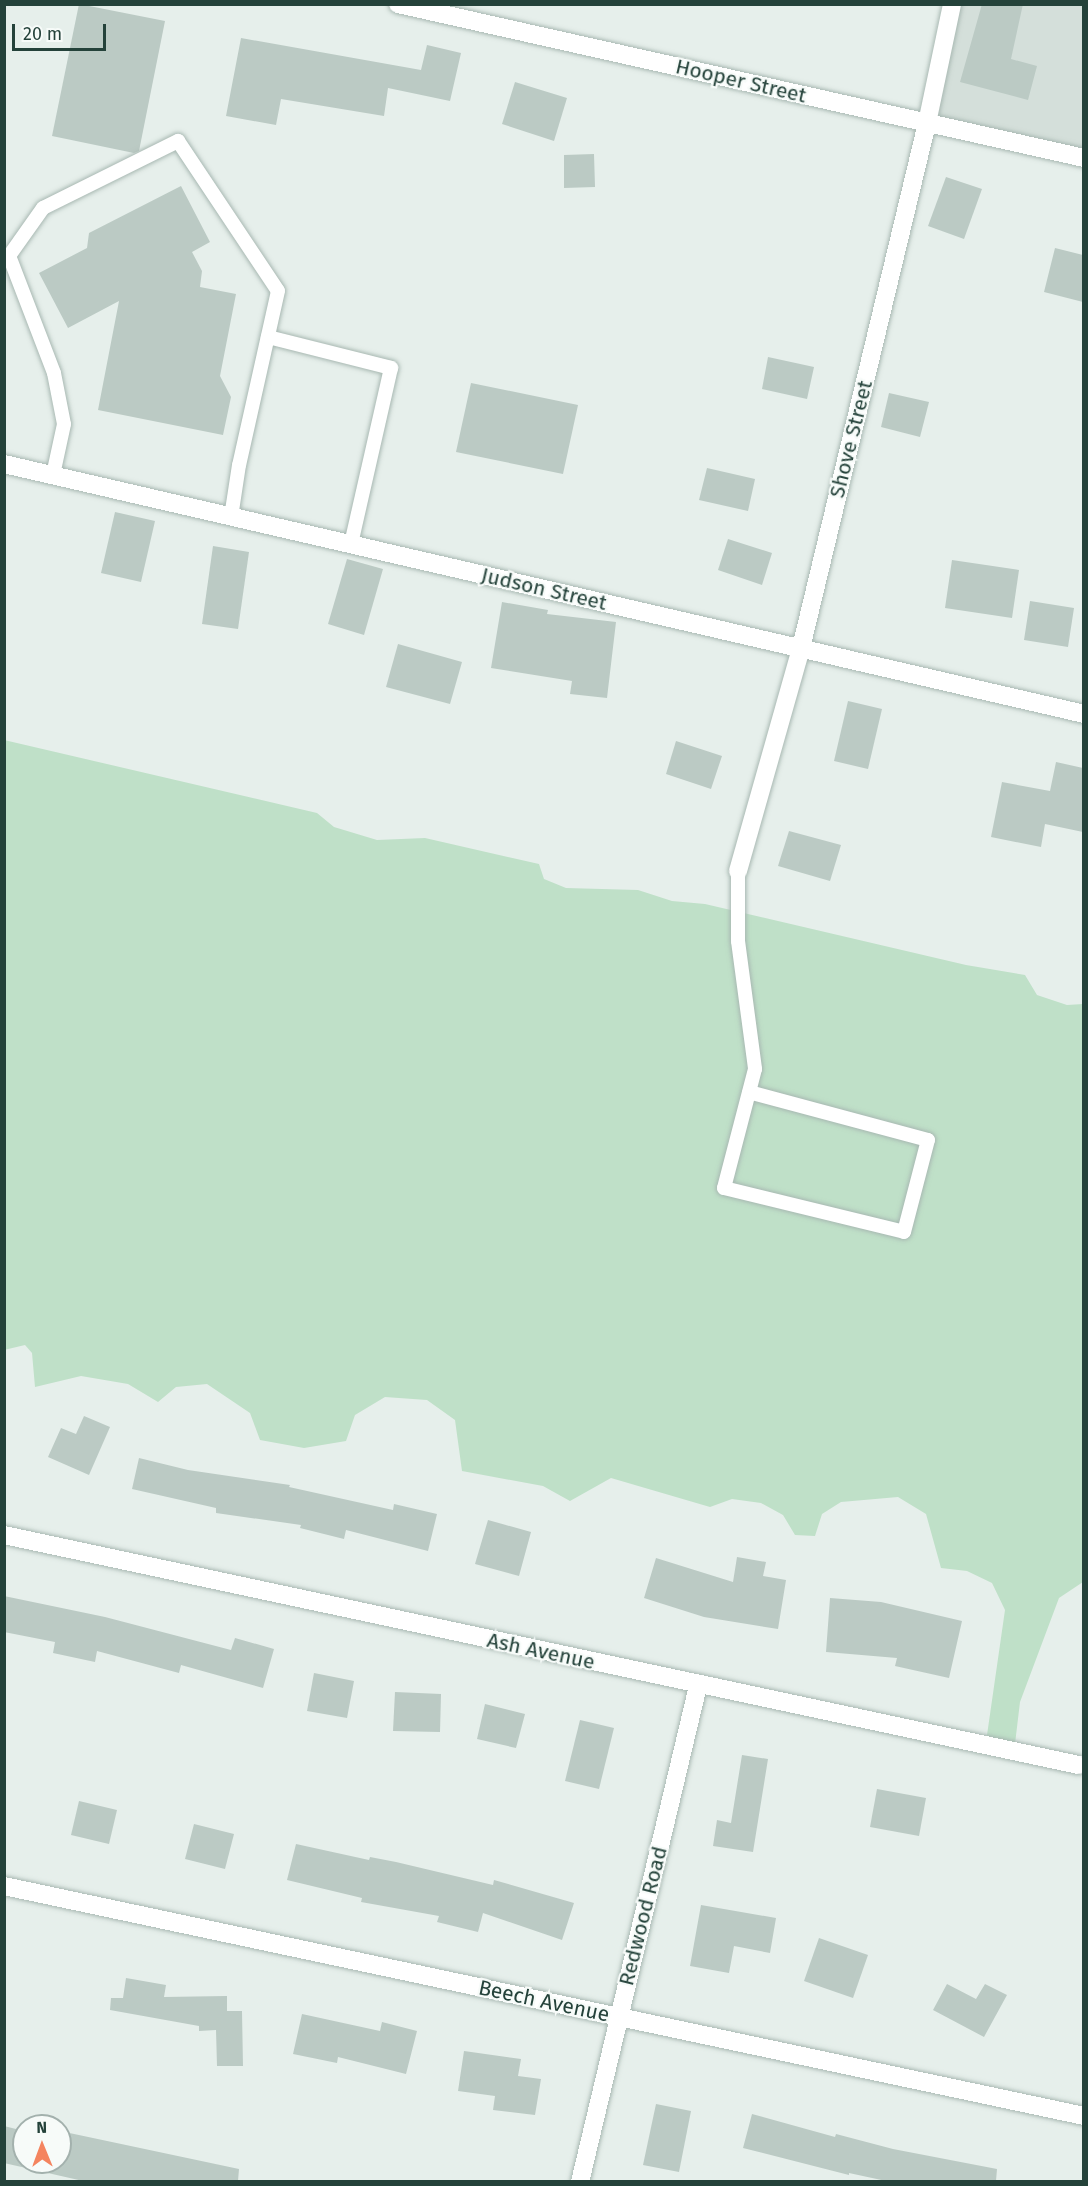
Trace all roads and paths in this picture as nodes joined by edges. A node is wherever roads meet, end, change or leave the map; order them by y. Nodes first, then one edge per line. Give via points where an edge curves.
1 (398, 4) edge
2 (952, 4) edge
3 (927, 123) junction
4 (1083, 158) edge
5 (268, 337) junction
6 (4, 464) edge
7 (53, 475) junction
8 (231, 517) junction
9 (351, 544) junction
10 (801, 648) junction
11 (1083, 714) edge
12 (738, 871) joint
13 (749, 1092) junction
14 (4, 1534) edge
15 (699, 1686) junction
16 (1079, 1765) dead end
17 (4, 1886) edge
18 (618, 2017) junction
19 (1083, 2116) edge
20 (579, 2181) edge

1 - 3 street, Hooper Street
2 - 3 street, Shove Street
3 - 4 street, Hooper Street
3 - 10 street, Shove Street
5 - 7 lane via 278,291 178,141 43,208 9,256 54,373 64,424
5 - 8 lane via 238,465
5 - 9 lane via 391,368
6 - 7 street, Judson Street
7 - 8 street, Judson Street
8 - 9 street, Judson Street
9 - 10 street, Judson Street
10 - 11 street, Judson Street
10 - 12 street, Shove Street
12 - 13 lane via 738,941 755,1069
13 - 13 lane via 724,1188 904,1232 928,1140
14 - 15 street, Ash Avenue
15 - 16 street, Ash Avenue
15 - 18 street, Redwood Road
17 - 18 street, Beech Avenue
18 - 19 street, Beech Avenue
18 - 20 street, Redwood Road

